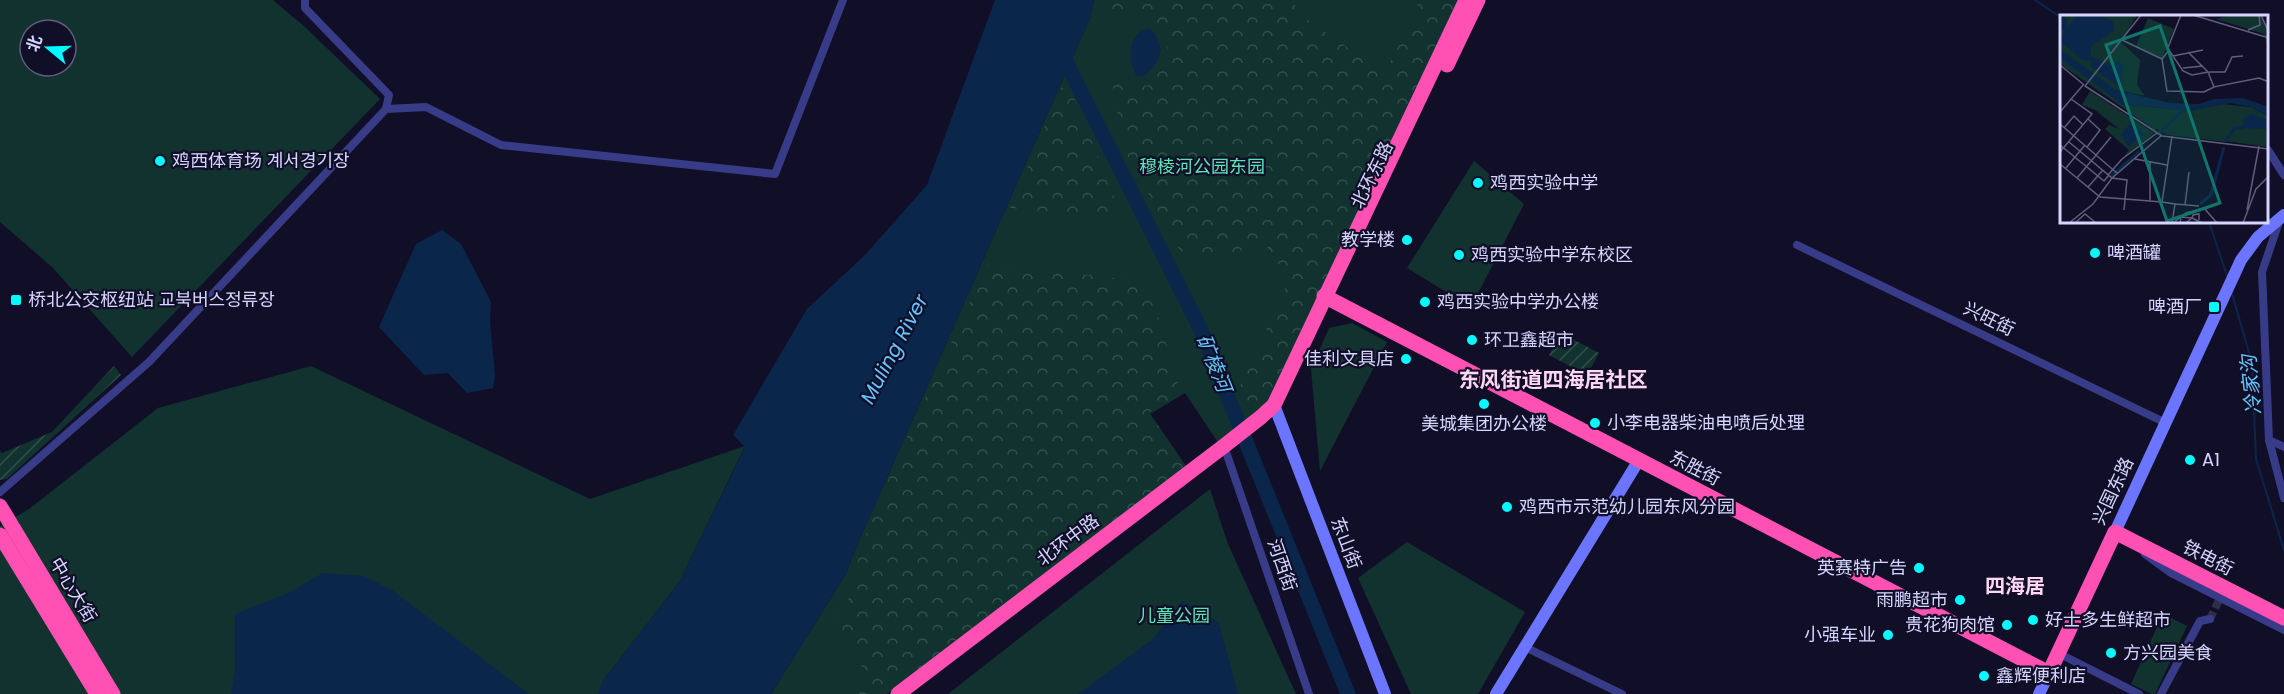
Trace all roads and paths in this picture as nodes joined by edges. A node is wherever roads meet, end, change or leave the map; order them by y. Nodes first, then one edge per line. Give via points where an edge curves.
1 (296, 0) edge
2 (843, 0) edge
3 (1466, 0) edge
4 (1478, 0) edge
5 (305, 4) edge
6 (386, 109) junction
7 (2269, 152) edge
8 (2284, 175) edge
9 (2283, 215) edge
10 (1797, 245) dead end
11 (1328, 298) junction
12 (1276, 410) junction
13 (1263, 422) joint
14 (2166, 423) junction
15 (2269, 440) junction
16 (2284, 447) edge
17 (1226, 451) junction
18 (1639, 460) junction
19 (0, 492) edge
20 (2284, 498) edge
21 (0, 507) edge
22 (2115, 532) junction
23 (0, 535) edge
24 (2284, 618) edge
25 (2210, 619) tunnel mouth
26 (2284, 630) edge
27 (1525, 647) junction
28 (77, 649) junction
29 (2058, 653) junction
30 (2049, 673) junction
31 (97, 694) edge
32 (113, 694) edge
33 (898, 694) edge
34 (912, 694) edge
35 (1308, 694) edge
36 (1385, 694) edge
37 (1496, 694) edge
38 (1622, 694) edge
39 (2039, 694) edge
40 (2139, 694) edge
41 (2161, 694) edge

1 - 5 street
2 - 6 street via 775,174 501,145 426,106
3 - 11 highway, 北环东路
4 - 11 highway, 北环东路
5 - 6 street via 389,95
6 - 19 street via 149,362
7 - 8 street
9 - 14 main road, 兴国东路 via 2258,237 2241,260
9 - 15 street via 2262,272
10 - 14 street, 兴旺街
11 - 12 highway, 北环东路
11 - 18 highway, 东胜街
12 - 13 highway, 北环东路
12 - 36 main road, 东山街
13 - 17 highway, 北环中路
14 - 22 main road, 兴国东路
15 - 16 street
15 - 20 street
17 - 33 highway, 北环中路
17 - 34 highway, 北环中路
17 - 35 street, 河西街
18 - 27 main road
18 - 30 highway, 东胜街
21 - 28 highway, 中心大街
22 - 24 highway, 铁电街
22 - 26 street via 2170,573
22 - 29 highway, 兴国东路
23 - 28 highway, 中心大街
25 - 41 street via 2200,621
27 - 37 main road
27 - 38 street
28 - 31 highway, 中心大街
28 - 32 highway, 中心大街
29 - 30 highway, 兴国东路
29 - 40 street
30 - 39 main road, 兴国东路

